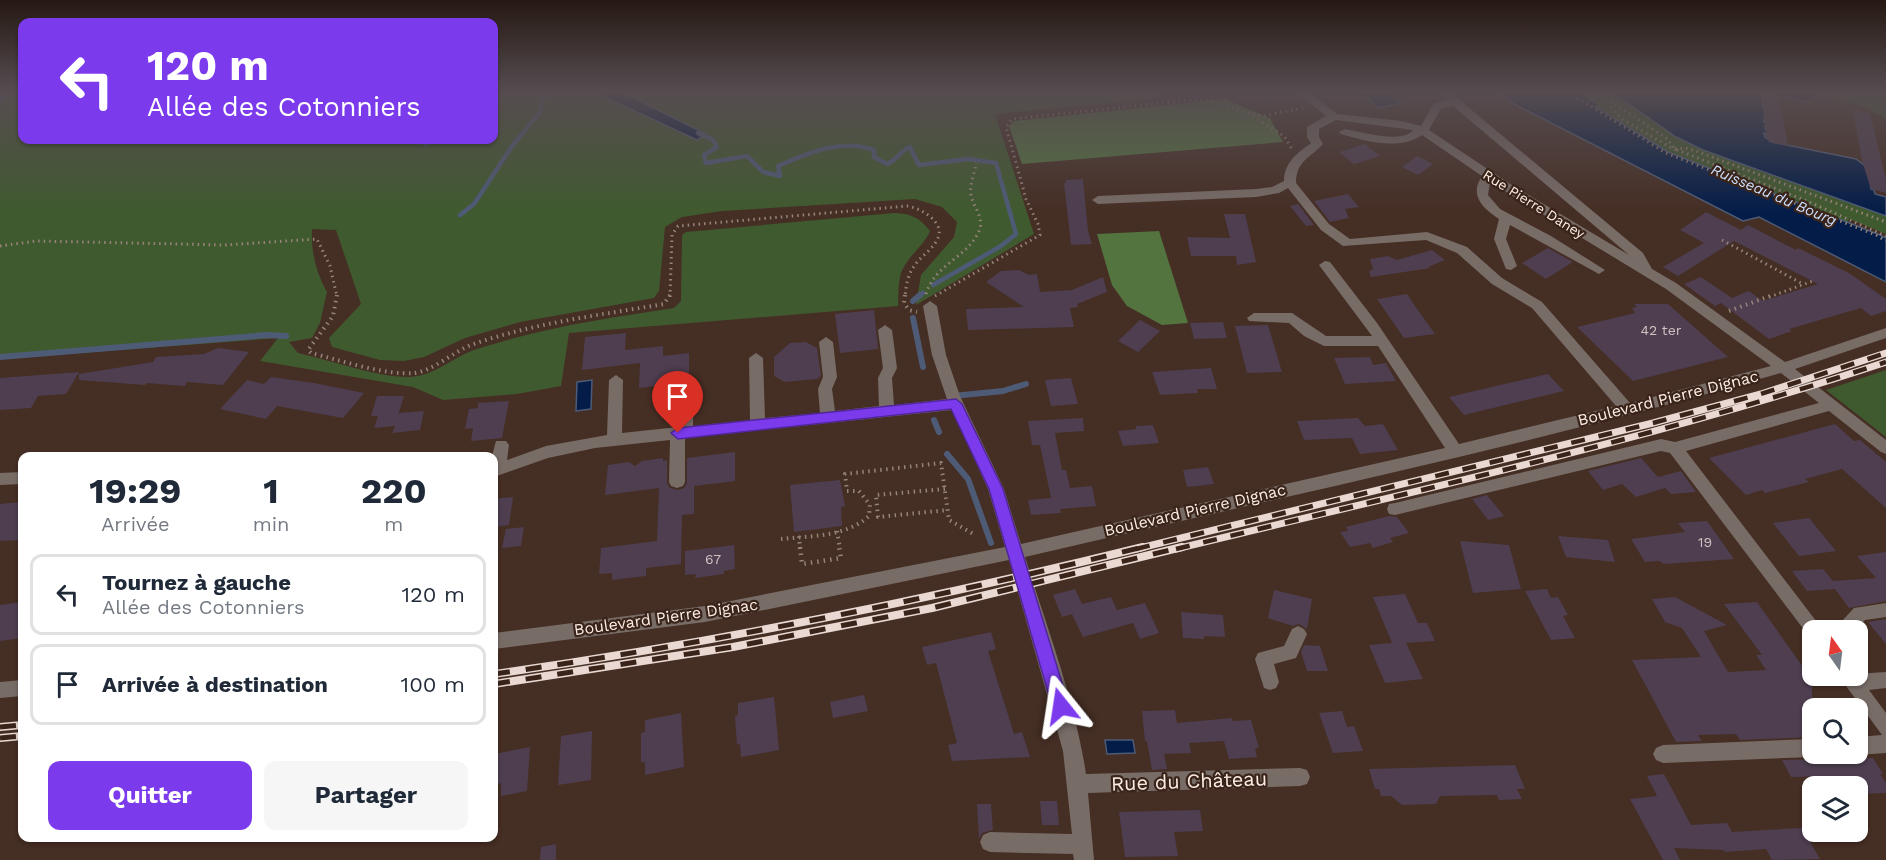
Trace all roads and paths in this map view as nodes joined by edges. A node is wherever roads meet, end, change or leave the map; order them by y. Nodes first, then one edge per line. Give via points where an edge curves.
1 (1007, 132) edge
2 (1278, 132) edge
3 (1313, 132) edge
4 (1345, 132) dead end
5 (1418, 132) edge
6 (1425, 132) edge
7 (1490, 132) edge
8 (1630, 132) edge
9 (1643, 132) edge
10 (1657, 132) edge
11 (1675, 148) junction
12 (1682, 152) junction
13 (1296, 158) junction
14 (976, 163) dead end
15 (1489, 175) junction
16 (1290, 183) junction
17 (1098, 200) dead end
18 (1505, 219) junction
19 (1886, 222) edge
20 (1886, 236) edge
21 (1722, 240) dead end
22 (1886, 240) edge
23 (0, 246) edge
24 (1325, 265) dead end
25 (1511, 266) dead end
26 (1599, 270) dead end
27 (1649, 272) junction
28 (1813, 281) dead end
29 (1804, 284) junction
30 (930, 306) junction
31 (1714, 316) junction
32 (1254, 318) dead end
33 (885, 330) dead end
34 (1886, 333) edge
35 (1382, 341) junction
36 (826, 342) dead end
37 (756, 358) dead end
38 (1784, 368) junction
39 (616, 380) dead end
40 (687, 389) dead end
41 (956, 404) junction
42 (1831, 405) junction
43 (1627, 409) junction
44 (887, 412) junction
45 (828, 418) junction
46 (758, 425) junction
47 (682, 433) junction
48 (614, 440) junction
49 (501, 445) dead end
50 (1675, 448) junction
51 (1886, 448) edge
52 (1455, 451) junction
53 (498, 460) edge
54 (498, 469) edge
55 (18, 478) edge
56 (0, 479) edge
57 (677, 482) dead end
58 (945, 489) junction
59 (1395, 509) dead end
60 (948, 510) junction
61 (837, 531) junction
62 (975, 535) dead end
63 (799, 536) junction
64 (781, 539) dead end
65 (1015, 552) junction
66 (1886, 610) edge
67 (1806, 620) edge
68 (1854, 620) edge
69 (1298, 634) dead end
70 (498, 640) edge
71 (1868, 680) edge
72 (1886, 680) edge
73 (1270, 682) dead end
74 (1854, 686) edge
75 (18, 688) edge
76 (0, 690) edge
77 (1886, 728) edge
78 (1886, 744) edge
79 (1868, 745) edge
80 (1802, 748) edge
81 (1663, 754) dead end
82 (1300, 777) dead end
83 (1078, 784) junction
84 (990, 842) dead end
85 (1083, 852) edge

1 - 30 path via 1040,235 936,295
2 - 13 path via 1284,136
3 - 13 street via 1317,144
4 - 5 street via 1386,141
6 - 15 street, Rue Pierre Daney
7 - 27 street, Rue Pierre Daney via 1638,256
8 - 22 path via 1666,153
9 - 12 path
10 - 11 path
11 - 12 path
11 - 19 path via 1696,151
12 - 20 path
13 - 16 street
14 - 30 path via 971,195 980,230 968,247 931,278 926,292
15 - 18 street via 1479,189 1486,202
15 - 27 street, Rue Pierre Daney
16 - 17 street via 1256,193
16 - 43 street via 1325,227 1347,243 1427,236 1462,250 1497,281 1538,305
18 - 25 street via 1500,239
18 - 26 street via 1539,234
21 - 29 path
23 - 30 path via 36,241 225,245 317,239 330,269 336,300 332,317 308,350 399,373 426,370 459,350 533,327 664,304 670,297 672,235 678,226 692,223 916,207 940,232 933,247 909,273 904,303 917,312
24 - 35 street
27 - 31 street, Rue Pierre Daney
28 - 29 path
29 - 31 path
30 - 41 street via 939,355
31 - 38 street, Rue Pierre Daney
32 - 35 street via 1292,318 1324,340
33 - 44 street via 890,368 885,378
34 - 38 street, Boulevard Pierre Dignac
35 - 52 street
36 - 45 street via 830,377 825,389
37 - 46 street
38 - 42 street, Rue Pierre Daney
38 - 43 street, Boulevard Pierre Dignac
39 - 48 street
40 - 47 street
41 - 44 street
41 - 65 street via 996,489
42 - 50 street
42 - 51 street, Rue Pierre Daney
43 - 52 street, Boulevard Pierre Dignac
44 - 45 street
45 - 46 street
46 - 47 street
47 - 48 street
47 - 57 street
48 - 54 street via 546,452
49 - 53 street
50 - 59 street via 1661,445
50 - 67 street
52 - 65 street, Boulevard Pierre Dignac
55 - 56 street
58 - 60 path
58 - 60 path via 876,495 878,517
58 - 61 path via 941,463 845,474 847,491 859,491 868,500 871,511 866,522 854,529
60 - 62 path via 949,520
61 - 63 path
61 - 63 path via 841,558 802,564
63 - 64 path
65 - 70 street, Boulevard Pierre Dignac via 705,614
65 - 83 street via 1051,669
66 - 68 street via 1860,613
69 - 73 street via 1290,652 1264,659
71 - 72 street
74 - 77 street
75 - 76 street
78 - 79 street
80 - 81 street
82 - 83 street, Rue du Château
83 - 85 street
84 - 85 street

